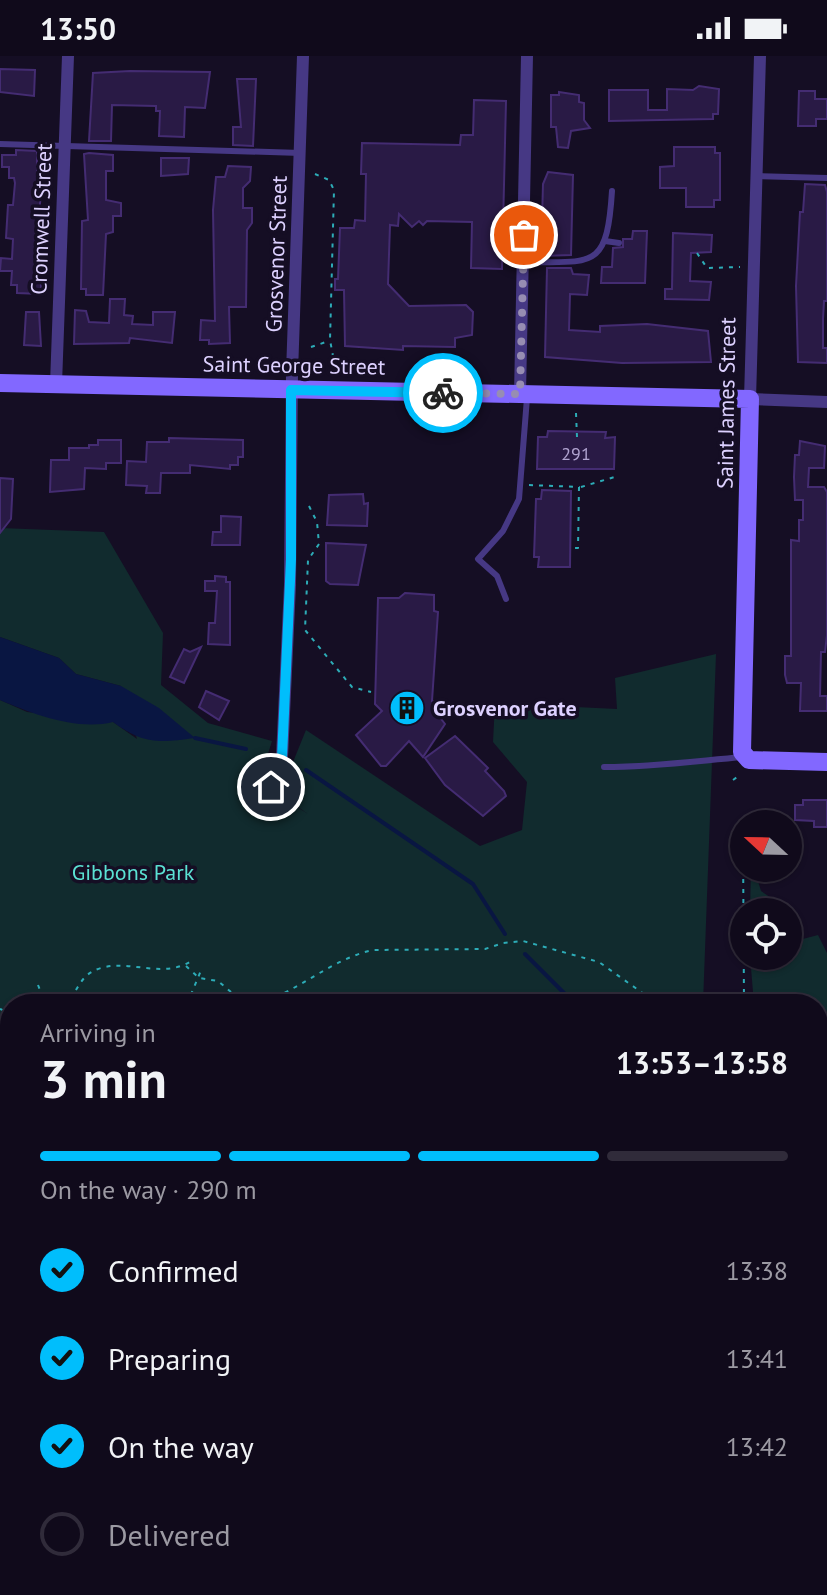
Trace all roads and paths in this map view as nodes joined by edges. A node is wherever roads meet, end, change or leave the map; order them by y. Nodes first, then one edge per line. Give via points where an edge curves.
1 (68, 56) edge
2 (303, 56) edge
3 (527, 56) edge
4 (760, 56) edge
5 (0, 144) edge
6 (64, 146) junction
7 (301, 153) junction
8 (315, 174) dead end
9 (756, 176) junction
10 (827, 178) edge
11 (612, 191) dead end
12 (605, 241) junction
13 (619, 243) dead end
14 (697, 253) dead end
15 (523, 262) junction
16 (754, 267) junction
17 (707, 268) junction
18 (701, 274) dead end
19 (330, 340) junction
20 (311, 347) dead end
21 (346, 374) dead end
22 (0, 383) edge
23 (56, 384) junction
24 (291, 390) junction
25 (524, 394) junction
26 (576, 396) junction
27 (750, 399) junction
28 (827, 402) edge
29 (577, 437) dead end
30 (618, 476) dead end
31 (528, 485) dead end
32 (579, 487) junction
33 (309, 506) dead end
34 (570, 548) dead end
35 (506, 599) dead end
36 (371, 692) dead end
37 (745, 759) junction
38 (827, 762) edge
39 (604, 767) dead end
40 (733, 780) dead end
41 (271, 787) dead end
42 (743, 882) edge
43 (193, 960) dead end
44 (185, 965) junction
45 (202, 968) dead end
46 (199, 978) junction
47 (38, 985) dead end
48 (41, 994) edge
49 (72, 994) edge
50 (192, 994) edge
51 (233, 994) edge
52 (288, 994) edge
53 (644, 994) edge
54 (744, 994) edge

1 - 6 street, Cromwell Street
2 - 7 street, Grosvenor Street
3 - 15 street
4 - 9 street, Saint James Street
5 - 6 lane
6 - 7 lane
6 - 23 street, Cromwell Street
7 - 24 street, Grosvenor Street
8 - 19 path via 329,180 334,190
9 - 10 lane
9 - 16 street, Saint James Street
11 - 12 lane
12 - 13 lane
12 - 15 lane via 590,260
14 - 17 path
15 - 25 street
16 - 17 path
16 - 27 street, Saint James Street
17 - 18 path
19 - 20 path
19 - 21 path via 333,356
22 - 23 street, Saint George Street
23 - 24 street, Saint George Street
24 - 25 street, Saint George Street
24 - 41 street, Grosvenor Street via 291,559 282,757
25 - 26 street, Saint George Street
25 - 35 lane via 519,499 503,531 478,559 497,576
26 - 27 street, Saint George Street
26 - 29 path
27 - 28 street, Saint George Street
27 - 37 street, Saint James Street
30 - 32 path
31 - 32 path
32 - 34 path via 578,548
33 - 36 path via 319,544 308,560 305,630 352,687
37 - 38 street
37 - 39 lane
37 - 40 path
42 - 54 path
43 - 44 path
44 - 46 path
44 - 49 path via 148,971 100,968 79,980
45 - 46 path
46 - 50 path
46 - 51 path via 218,981
47 - 48 path
52 - 53 path via 355,954 485,949 523,941 599,962

